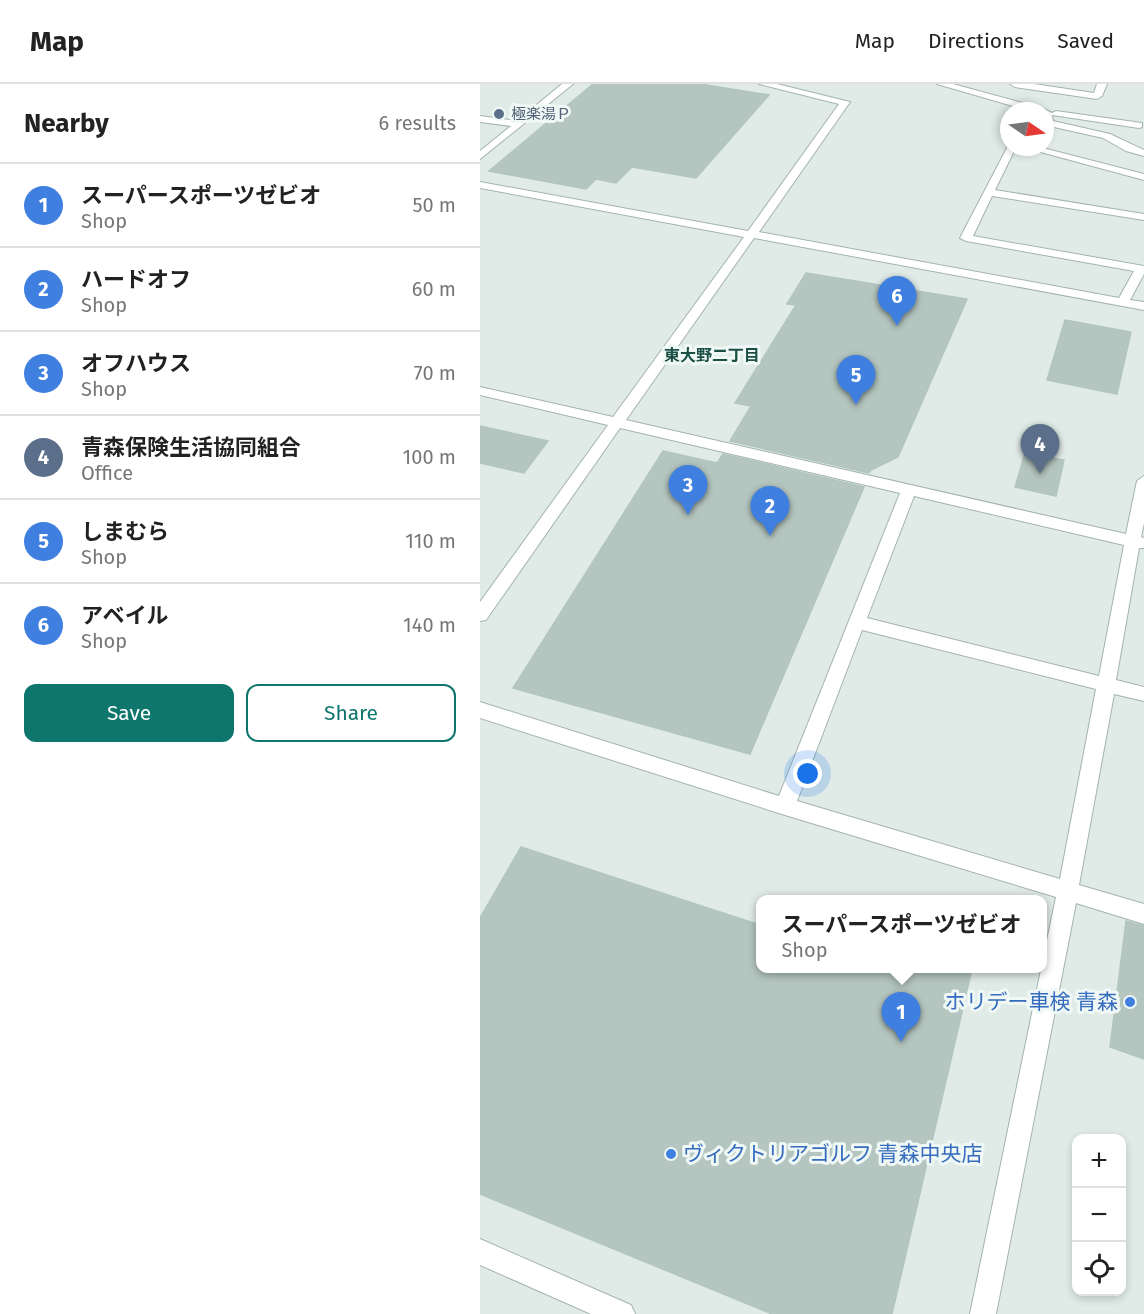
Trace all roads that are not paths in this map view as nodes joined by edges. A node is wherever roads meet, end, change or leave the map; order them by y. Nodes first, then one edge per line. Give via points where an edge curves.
1 (568, 84) edge
2 (764, 84) edge
3 (942, 84) edge
4 (1015, 84) edge
5 (1102, 84) edge
6 (1008, 102) edge
7 (1054, 113) edge
8 (480, 119) edge
9 (519, 124) junction
10 (1054, 124) edge
11 (1139, 125) dead end
12 (1144, 153) edge
13 (1054, 154) edge
14 (480, 156) edge
15 (1007, 156) edge
16 (1144, 177) edge
17 (480, 185) edge
18 (989, 192) junction
19 (1144, 217) edge
20 (752, 236) junction
21 (1142, 268) edge
22 (1123, 302) junction
23 (1144, 306) edge
24 (480, 391) edge
25 (616, 422) junction
26 (1144, 481) edge
27 (909, 488) junction
28 (1138, 542) edge
29 (480, 615) edge
30 (857, 622) junction
31 (1106, 684) junction
32 (1144, 694) edge
33 (480, 710) edge
34 (784, 806) junction
35 (1068, 891) junction
36 (1144, 914) edge
37 (480, 1252) edge
38 (622, 1314) edge
39 (983, 1314) edge

1 - 9 street
2 - 20 street via 845,102
3 - 6 street
4 - 5 street via 1097,96
7 - 11 street
8 - 9 street
9 - 14 street
10 - 12 street via 1106,136
13 - 16 street
15 - 18 street
17 - 20 street
18 - 19 street
18 - 21 street via 966,238
20 - 22 street
20 - 25 street
21 - 22 street
22 - 23 street
24 - 25 street
25 - 27 street
25 - 29 street
26 - 28 street
27 - 28 street
27 - 30 street
28 - 31 street
30 - 31 street
30 - 34 street
31 - 32 street
31 - 35 street
33 - 34 street
34 - 35 street
35 - 36 street
35 - 39 street
37 - 38 street

